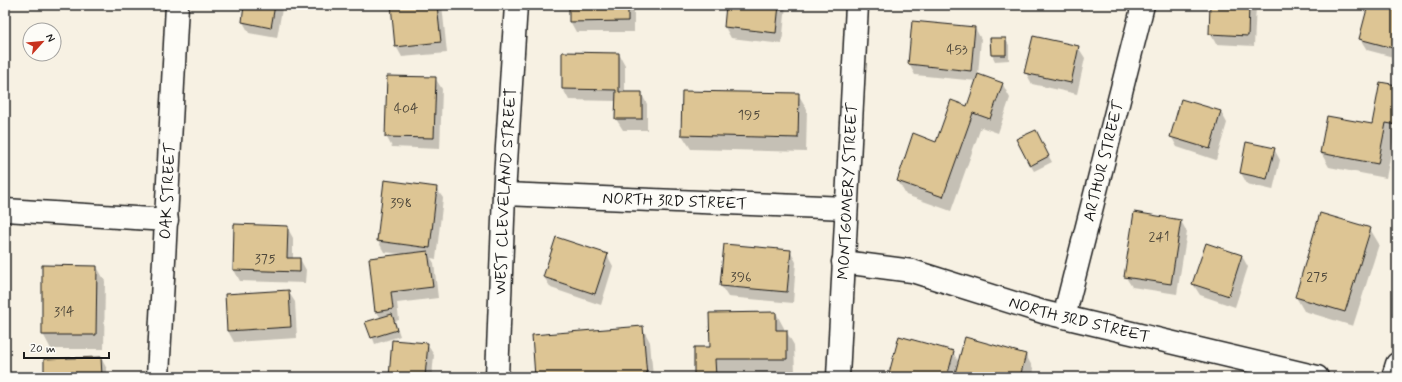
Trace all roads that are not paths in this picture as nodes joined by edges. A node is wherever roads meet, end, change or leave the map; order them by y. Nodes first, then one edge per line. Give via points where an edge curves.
1 (177, 5) edge
2 (516, 5) edge
3 (857, 5) edge
4 (1144, 5) edge
5 (504, 194) junction
6 (846, 208) junction
7 (5, 210) edge
8 (167, 220) junction
9 (843, 262) junction
10 (1064, 317) junction
11 (1397, 364) edge
12 (158, 377) edge
13 (497, 377) edge
14 (838, 377) edge
15 (1318, 377) edge
16 (1393, 377) edge

1 - 8 street, OAK STREET
2 - 5 street, WEST CLEVELAND STREET
3 - 6 street, MONTGOMERY STREET
4 - 10 street, ARTHUR STREET
5 - 6 street, NORTH 3RD STREET
5 - 13 street, WEST CLEVELAND STREET
6 - 9 street, MONTGOMERY STREET
7 - 8 street
8 - 12 street, OAK STREET
9 - 10 street, NORTH 3RD STREET via 912,271
9 - 14 street, MONTGOMERY STREET
10 - 15 street, NORTH 3RD STREET
11 - 16 street

